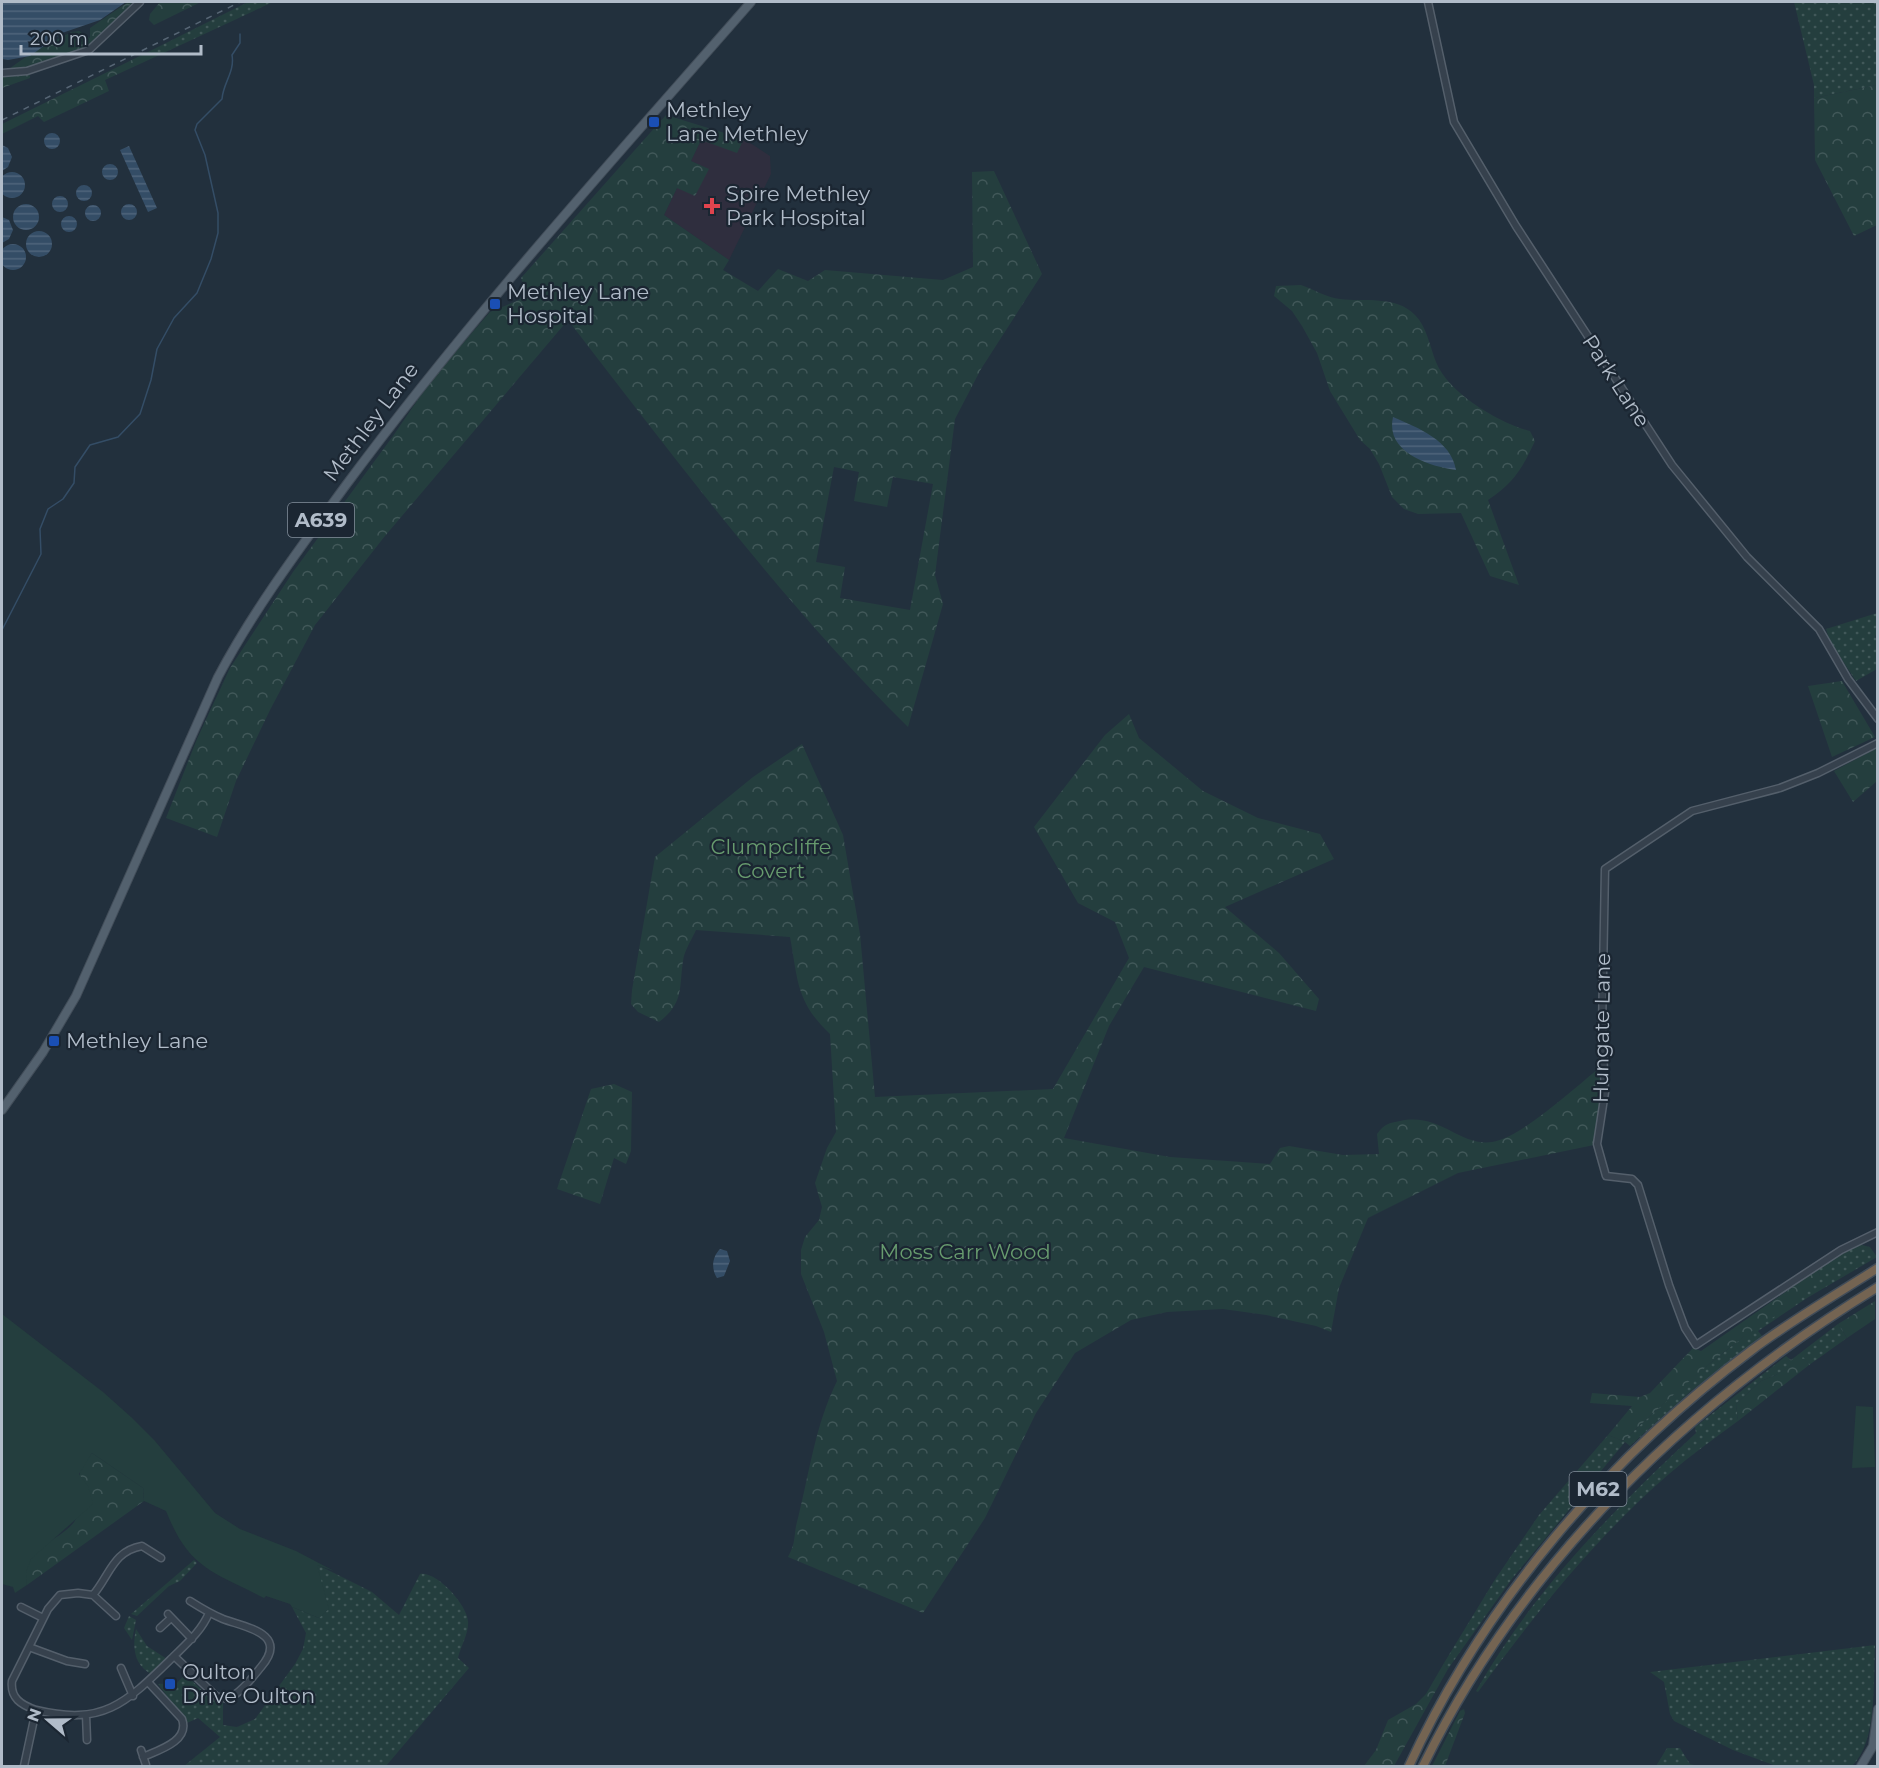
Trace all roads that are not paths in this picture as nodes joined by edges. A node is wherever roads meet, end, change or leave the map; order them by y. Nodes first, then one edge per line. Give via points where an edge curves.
1 (140, 2) edge
2 (751, 2) edge
3 (1428, 2) edge
4 (2, 73) edge
5 (1878, 719) edge
6 (1878, 743) edge
7 (2, 1110) edge
8 (1878, 1232) edge
9 (1878, 1268) edge
10 (1878, 1287) edge
11 (144, 1538) dead end
12 (142, 1546) junction
13 (161, 1558) dead end
14 (93, 1595) junction
15 (190, 1601) dead end
16 (21, 1607) dead end
17 (209, 1613) junction
18 (116, 1616) dead end
19 (43, 1618) junction
20 (160, 1628) dead end
21 (192, 1639) junction
22 (29, 1647) junction
23 (77, 1652) dead end
24 (174, 1656) junction
25 (76, 1661) junction
26 (85, 1664) dead end
27 (121, 1668) dead end
28 (148, 1682) junction
29 (11, 1689) junction
30 (2, 1690) edge
31 (133, 1696) junction
32 (1878, 1709) edge
33 (36, 1710) junction
34 (86, 1715) junction
35 (87, 1740) dead end
36 (141, 1750) dead end
37 (143, 1757) junction
38 (146, 1765) edge
39 (24, 1767) edge
40 (1409, 1767) edge
41 (1423, 1767) edge
42 (1861, 1767) edge

1 - 4 street via 89,50 27,71
2 - 7 main road, Methley Lane / A639 via 410,399 264,599 218,677 76,996
3 - 5 street, Park Lane via 1454,122 1516,226 1672,465 1748,557 1819,629 1848,679
6 - 8 street, Hungate Lane via 1780,788 1692,811 1605,869 1605,1092 1597,1144 1606,1176 1632,1179 1638,1185 1654,1243 1685,1328 1696,1345 1841,1250
9 - 40 highway, M62 via 1751,1351 1671,1416 1570,1518 1483,1636 1449,1689
10 - 41 highway, M62 via 1764,1362 1637,1471 1593,1517 1518,1611 1472,1678
11 - 12 street
12 - 13 street
12 - 14 street via 114,1561
14 - 18 street
14 - 19 street via 60,1595
15 - 17 street
16 - 19 street
17 - 21 street
17 - 24 street via 261,1632 268,1644 265,1662 231,1698 223,1699
19 - 22 street
20 - 21 street via 170,1616
21 - 24 street
22 - 25 street
22 - 29 street via 16,1669
23 - 25 street
24 - 28 street
25 - 26 street
27 - 31 street
28 - 31 street
28 - 37 street via 182,1719 184,1727 171,1744
29 - 30 street
29 - 33 street via 16,1700
31 - 34 street
32 - 42 main road via 1873,1746
33 - 34 street
33 - 39 street
34 - 35 street
36 - 37 street
37 - 38 street

